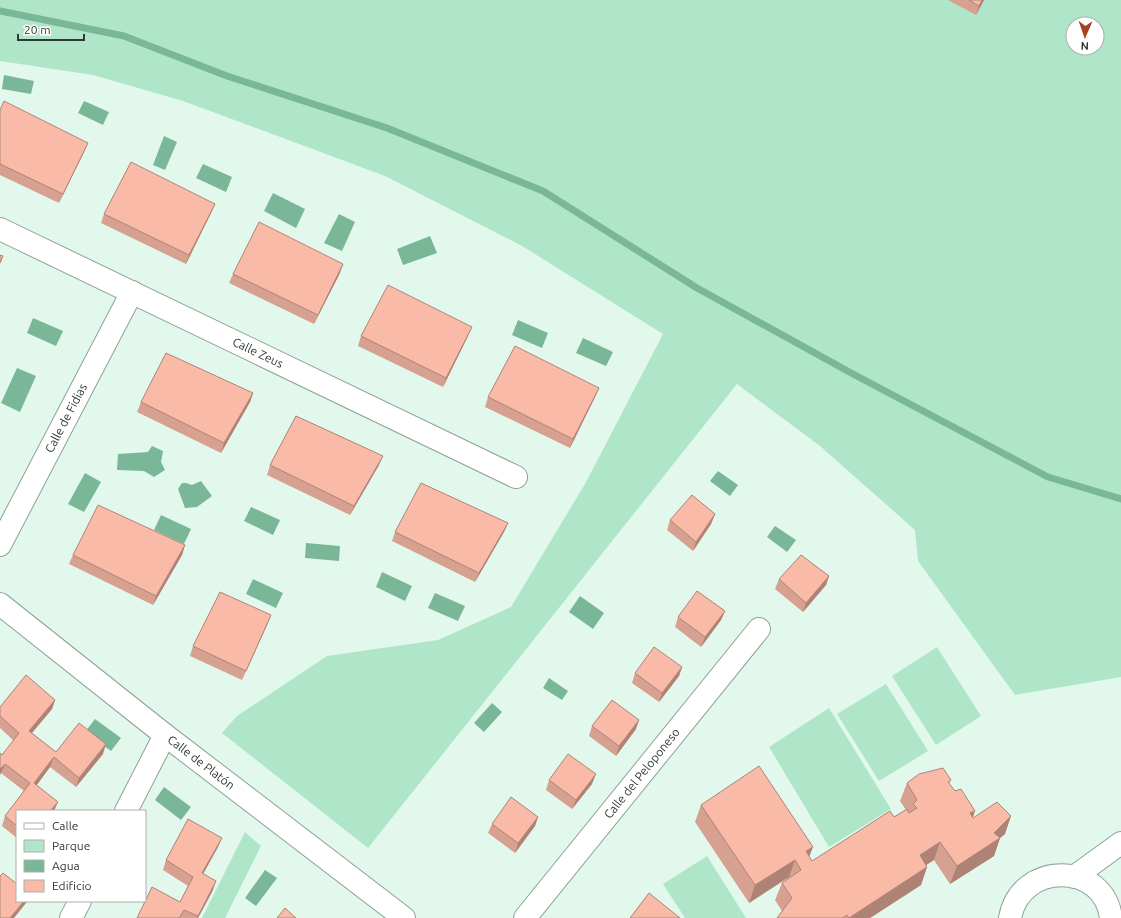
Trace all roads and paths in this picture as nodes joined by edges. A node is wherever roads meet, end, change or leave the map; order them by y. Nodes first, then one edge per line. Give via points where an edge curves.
1 (0, 229) edge
2 (132, 292) junction
3 (516, 478) dead end
4 (0, 545) edge
5 (0, 604) edge
6 (759, 629) dead end
7 (165, 736) junction
8 (127, 810) edge
9 (1121, 843) edge
10 (1074, 877) junction
11 (79, 902) edge
12 (1114, 909) edge
13 (71, 918) edge
14 (404, 918) edge
15 (525, 918) edge
16 (1010, 918) edge

1 - 2 street, Calle Zeus
2 - 3 street, Calle Zeus
2 - 4 street, Calle de Fidias
5 - 7 street, Calle de Platón
6 - 15 street, Calle del Peloponeso
7 - 8 street
7 - 14 street, Calle de Platón
9 - 10 street
10 - 12 street via 1090,884
10 - 16 street via 1043,877 1030,885 1018,896
11 - 13 street

